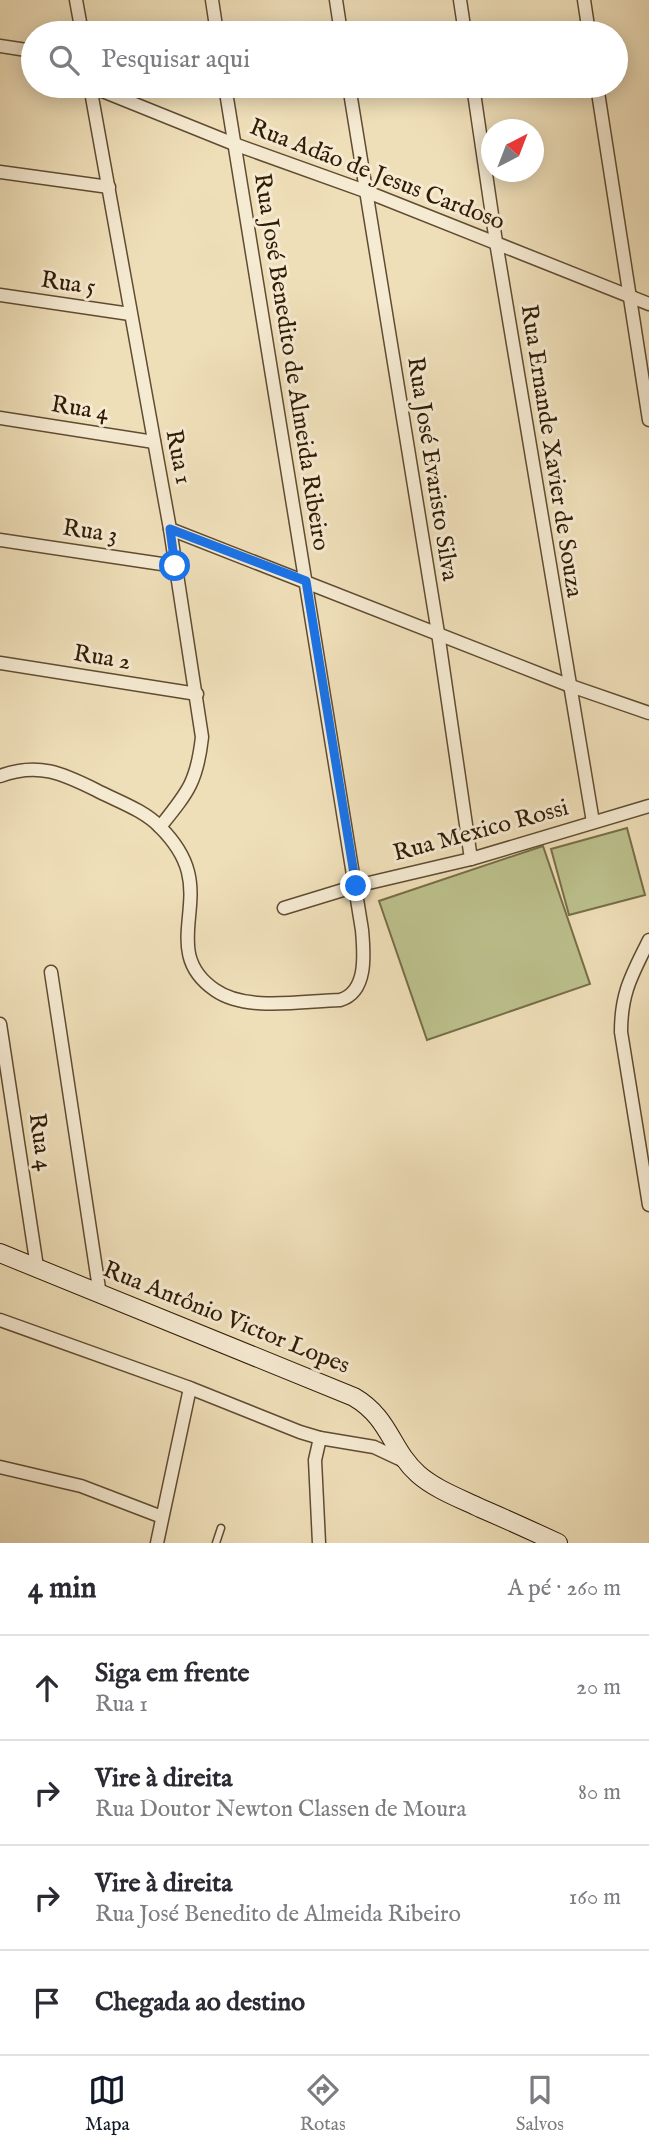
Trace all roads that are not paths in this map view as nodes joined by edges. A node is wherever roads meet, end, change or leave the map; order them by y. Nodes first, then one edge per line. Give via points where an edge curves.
1 (76, 0) edge
2 (212, 0) edge
3 (336, 0) edge
4 (460, 0) edge
5 (584, 0) edge
6 (80, 21) edge
7 (215, 21) edge
8 (339, 21) edge
9 (463, 21) edge
10 (587, 21) edge
11 (0, 46) edge
12 (21, 49) edge
13 (92, 98) edge
14 (120, 98) edge
15 (227, 98) edge
16 (351, 98) edge
17 (475, 98) edge
18 (599, 98) edge
19 (234, 144) junction
20 (0, 172) edge
21 (108, 187) junction
22 (365, 191) junction
23 (496, 242) junction
24 (0, 295) edge
25 (630, 297) junction
26 (649, 304) edge
27 (130, 314) junction
28 (0, 418) edge
29 (649, 420) edge
30 (153, 442) junction
31 (170, 529) junction
32 (0, 541) edge
33 (175, 566) junction
34 (306, 581) junction
35 (438, 633) junction
36 (0, 663) edge
37 (568, 685) junction
38 (197, 694) junction
39 (649, 713) edge
40 (0, 776) edge
41 (649, 806) edge
42 (593, 822) junction
43 (160, 827) junction
44 (471, 859) junction
45 (356, 886) junction
46 (284, 908) dead end
47 (649, 940) edge
48 (51, 972) dead end
49 (0, 1024) edge
50 (649, 1205) edge
51 (0, 1253) edge
52 (37, 1268) junction
53 (100, 1295) junction
54 (0, 1320) edge
55 (190, 1388) junction
56 (320, 1438) junction
57 (406, 1462) junction
58 (0, 1466) edge
59 (162, 1517) junction
60 (221, 1528) dead end
61 (157, 1543) edge
62 (216, 1543) edge
63 (320, 1543) edge
64 (558, 1543) edge

1 - 6 street
2 - 7 street
3 - 8 street
4 - 9 street
5 - 10 street
11 - 12 street
13 - 21 street, Rua 1
14 - 19 street, Rua Adão de Jesus Cardoso
15 - 19 street, Rua José Benedito de Almeida Ribeiro
16 - 22 street, Rua José Evaristo Silva
17 - 23 street, Rua Ernande Xavier de Souza
18 - 25 street
19 - 22 street, Rua Adão de Jesus Cardoso
19 - 34 street, Rua José Benedito de Almeida Ribeiro
20 - 21 street
21 - 27 street, Rua 1
22 - 23 street, Rua Adão de Jesus Cardoso
22 - 35 street, Rua José Evaristo Silva
23 - 25 street, Rua Adão de Jesus Cardoso
23 - 37 street, Rua Ernande Xavier de Souza
24 - 27 street, Rua 5
25 - 26 street, Rua Adão de Jesus Cardoso
25 - 29 street
27 - 30 street, Rua 1
28 - 30 street, Rua 4
30 - 31 street, Rua 1
31 - 33 street, Rua 1
31 - 34 street
32 - 33 street, Rua 3
33 - 38 street, Rua 1
34 - 35 street
34 - 45 street, Rua José Benedito de Almeida Ribeiro
35 - 37 street
35 - 44 street, Rua José Evaristo Silva
36 - 38 street, Rua 2
37 - 39 street
37 - 42 street, Rua Ernande Xavier de Souza
38 - 43 street, Rua 1 via 202,737 199,767 187,793
40 - 43 street via 29,768 52,771
41 - 42 street, Rua Mexico Rossi
42 - 44 street, Rua Mexico Rossi
43 - 45 street, Rua José Benedito de Almeida Ribeiro via 181,854 188,874 187,948 200,977 229,999 248,1003 340,1000 355,992 363,946
44 - 45 street, Rua Mexico Rossi
45 - 46 street, Rua Mexico Rossi
47 - 50 street via 627,984 621,1032
48 - 53 street
49 - 52 street, Rua 4
51 - 52 main road, Rua Antônio Victor Lopes
52 - 53 main road, Rua Antônio Victor Lopes
53 - 57 main road, Rua Antônio Victor Lopes via 354,1397 376,1413
54 - 55 street
55 - 56 street
55 - 59 street
56 - 57 street via 374,1447
56 - 63 street via 314,1461
57 - 64 main road via 436,1486
58 - 59 street via 81,1486
59 - 61 street
60 - 62 lane

